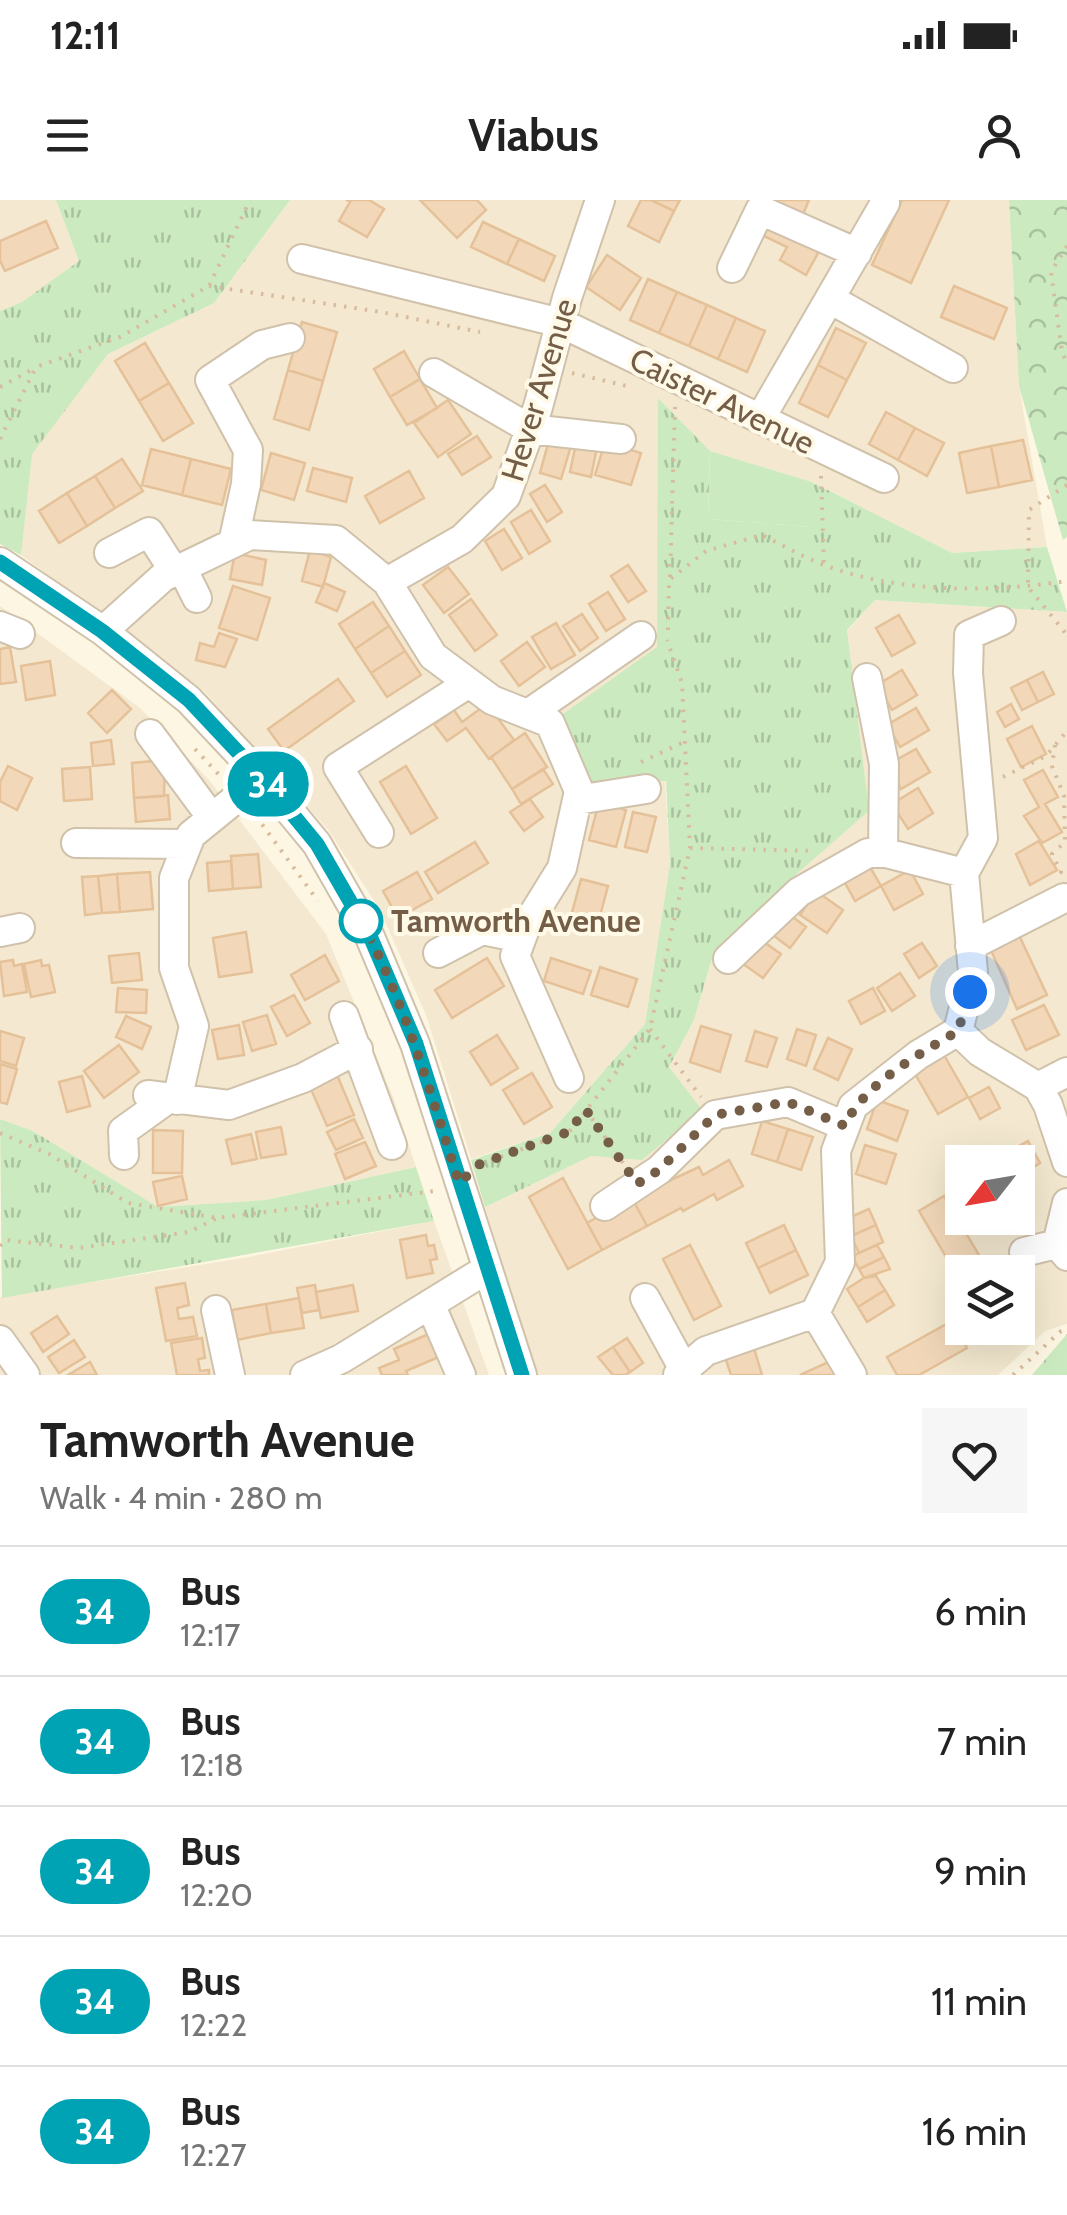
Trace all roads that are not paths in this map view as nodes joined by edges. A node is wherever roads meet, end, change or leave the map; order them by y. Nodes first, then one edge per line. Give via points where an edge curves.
1 (600, 200) edge
2 (885, 204) dead end
3 (856, 253) junction
4 (302, 259) dead end
5 (732, 268) dead end
6 (830, 299) junction
7 (560, 323) junction
8 (290, 338) dead end
9 (953, 368) dead end
10 (434, 373) dead end
11 (760, 419) junction
12 (530, 429) junction
13 (620, 440) dead end
14 (884, 478) dead end
15 (234, 543) junction
16 (109, 553) dead end
17 (0, 562) edge
18 (178, 570) junction
19 (387, 582) junction
20 (197, 598) dead end
21 (1001, 621) dead end
22 (102, 631) junction
23 (641, 636) dead end
24 (867, 678) dead end
25 (469, 683) junction
26 (528, 714) junction
27 (150, 734) dead end
28 (265, 781) junction
29 (646, 789) dead end
30 (577, 800) junction
31 (212, 818) junction
32 (379, 833) dead end
33 (76, 843) dead end
34 (187, 844) junction
35 (875, 853) junction
36 (964, 872) junction
37 (1055, 889) road end
38 (522, 938) junction
39 (970, 946) junction
40 (438, 954) dead end
41 (728, 959) dead end
42 (344, 1016) dead end
43 (958, 1031) junction
44 (358, 1049) junction
45 (1067, 1072) edge
46 (568, 1078) dead end
47 (1038, 1087) junction
48 (165, 1098) junction
49 (845, 1126) junction
50 (392, 1145) dead end
51 (124, 1155) dead end
52 (1067, 1162) edge
53 (1067, 1203) edge
54 (604, 1206) dead end
55 (1062, 1250) edge
56 (1024, 1252) dead end
57 (487, 1268) junction
58 (645, 1298) dead end
59 (430, 1304) junction
60 (216, 1310) dead end
61 (815, 1313) junction
62 (683, 1374) edge
63 (230, 1375) edge
64 (306, 1375) edge
65 (462, 1375) edge
66 (522, 1375) edge
67 (852, 1375) edge

1 - 7 street, Hever Avenue
2 - 3 street
3 - 5 street via 760,210
3 - 6 street
4 - 7 street, Caister Avenue
6 - 9 street
6 - 11 street
7 - 11 street, Caister Avenue
7 - 12 street, Hever Avenue
8 - 15 street via 262,344 210,380 248,450
10 - 12 street
11 - 14 street, Caister Avenue
12 - 13 street
12 - 19 street, Hever Avenue via 506,496 462,539
15 - 18 street
15 - 19 street via 250,536 336,540
16 - 18 street via 149,532
17 - 22 street
18 - 20 street
18 - 22 street
19 - 25 street via 433,656
21 - 36 street via 969,635 983,838
22 - 28 street via 189,700
23 - 26 street
24 - 35 street via 884,764
25 - 26 street
25 - 32 street via 338,767
26 - 30 street via 550,723
27 - 31 street
28 - 31 street
28 - 57 street via 317,844 370,936 416,1044
29 - 30 street
30 - 38 street via 562,868
31 - 34 street
33 - 34 street
34 - 48 street via 174,878 174,968 194,1026
35 - 36 street
35 - 41 street via 799,892
36 - 39 street
37 - 39 street
38 - 40 street via 482,930
38 - 46 street via 515,956
39 - 43 street via 973,972
42 - 44 street
43 - 47 street
43 - 49 street via 853,1106
44 - 48 street via 230,1105
44 - 50 street
45 - 47 street
47 - 52 street
48 - 51 street via 124,1131
49 - 54 street via 788,1102 715,1115 659,1170
49 - 61 street via 836,1151 840,1262
53 - 55 street
55 - 56 street
57 - 59 street
57 - 66 street
58 - 62 street
59 - 64 street
59 - 65 street
60 - 63 street
61 - 62 street via 706,1351
61 - 67 street

